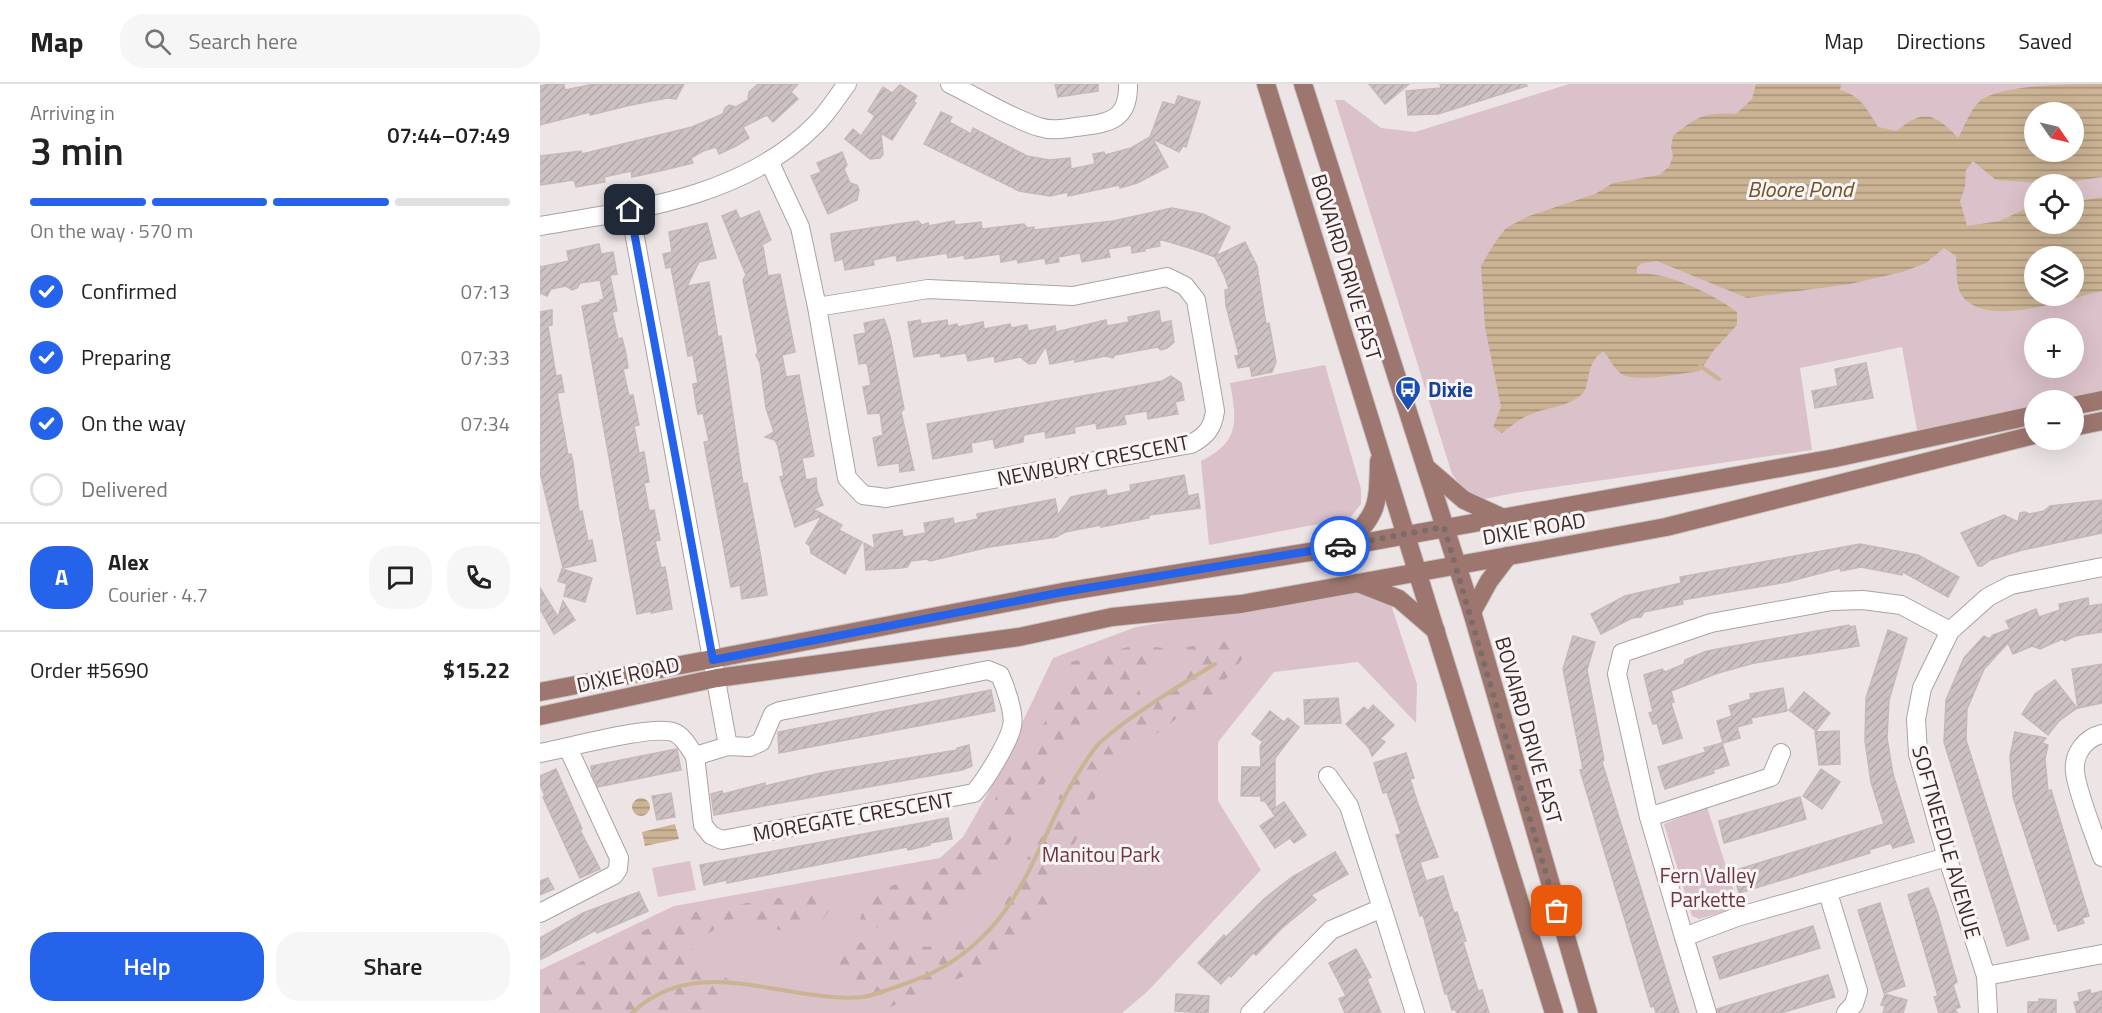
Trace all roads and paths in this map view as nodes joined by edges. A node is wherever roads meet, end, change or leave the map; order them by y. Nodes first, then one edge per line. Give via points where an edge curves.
1 (847, 84) edge
2 (950, 84) edge
3 (1128, 84) edge
4 (1266, 84) edge
5 (1303, 84) edge
6 (769, 161) junction
7 (630, 210) junction
8 (540, 226) edge
9 (817, 307) junction
10 (2102, 400) edge
11 (2084, 404) edge
12 (2024, 417) edge
13 (2102, 421) edge
14 (2084, 425) edge
15 (2024, 438) edge
16 (1380, 447) junction
17 (1863, 452) junction
18 (1425, 465) junction
19 (1869, 478) junction
20 (1501, 517) junction
21 (1444, 527) junction
22 (1406, 533) junction
23 (1346, 546) junction
24 (1508, 556) junction
25 (1456, 564) junction
26 (2102, 567) edge
27 (1419, 571) junction
28 (1357, 583) junction
29 (1472, 612) junction
30 (1950, 631) junction
31 (1438, 633) junction
32 (715, 669) junction
33 (540, 692) edge
34 (540, 716) edge
35 (2102, 734) edge
36 (728, 746) junction
37 (568, 747) junction
38 (540, 753) edge
39 (1781, 753) dead end
40 (695, 756) junction
41 (1328, 776) dead end
42 (1649, 817) junction
43 (1947, 857) junction
44 (2102, 857) edge
45 (1828, 893) junction
46 (1382, 908) junction
47 (540, 913) edge
48 (1684, 937) junction
49 (2102, 954) edge
50 (1986, 976) junction
51 (1250, 1013) edge
52 (1415, 1013) edge
53 (1554, 1013) edge
54 (1588, 1013) edge
55 (1707, 1013) edge
56 (1846, 1013) edge
57 (1988, 1013) edge

1 - 6 street via 816,124
2 - 3 street via 1028,123 1054,130 1113,120 1129,100
4 - 16 main road, BOVAIRD DRIVE EAST
5 - 18 main road, BOVAIRD DRIVE EAST
6 - 7 street via 729,182
6 - 9 street, NEWBURY CRESCENT via 800,227
7 - 8 street
7 - 32 street
9 - 9 street, NEWBURY CRESCENT via 847,478 863,495 886,498 1191,444 1205,437 1214,423 1196,300 1185,286 1167,277 1073,296 927,289
10 - 11 main road
12 - 17 main road, DIXIE ROAD
13 - 14 main road
15 - 19 main road, DIXIE ROAD
16 - 22 main road, BOVAIRD DRIVE EAST
16 - 23 main road via 1374,515
17 - 19 main road
17 - 20 main road, DIXIE ROAD
18 - 20 main road via 1464,500
18 - 21 main road, BOVAIRD DRIVE EAST
19 - 24 main road, DIXIE ROAD via 1666,526
20 - 21 main road, DIXIE ROAD
21 - 22 main road, DIXIE ROAD
21 - 25 main road, BOVAIRD DRIVE EAST
22 - 23 main road, DIXIE ROAD
22 - 27 main road, BOVAIRD DRIVE EAST
23 - 32 main road, DIXIE ROAD via 1063,592
24 - 25 main road, DIXIE ROAD
24 - 29 main road
25 - 27 main road, DIXIE ROAD
25 - 29 main road, BOVAIRD DRIVE EAST
26 - 30 street, SOFTNEEDLE AVENUE via 2011,585 1988,597
27 - 28 main road, DIXIE ROAD
27 - 31 main road, BOVAIRD DRIVE EAST
28 - 31 main road via 1399,599
28 - 32 main road, DIXIE ROAD via 1241,604 1112,617 1019,637
29 - 54 main road, BOVAIRD DRIVE EAST
30 - 42 street via 1901,605 1832,601 1711,623 1622,652 1617,674
30 - 43 street, SOFTNEEDLE AVENUE via 1922,688 1916,719 1918,754
31 - 53 main road, BOVAIRD DRIVE EAST
32 - 33 main road, DIXIE ROAD
32 - 34 main road, DIXIE ROAD
32 - 36 street
35 - 44 street via 2090,737 2079,751 2075,772
36 - 40 street, MOREGATE CRESCENT
36 - 40 street, MOREGATE CRESCENT via 750,747 761,742 773,714 780,711 988,670 1000,675 1006,688 1013,725 984,782 974,793 722,840 711,835 704,825
37 - 38 street
37 - 40 street via 653,731 674,732
37 - 47 street via 619,858 618,870
39 - 42 street via 1771,777
41 - 46 street via 1349,806
42 - 48 street
43 - 45 street
43 - 50 street, SOFTNEEDLE AVENUE
45 - 48 street via 1737,917
45 - 56 street via 1858,991
46 - 51 street via 1331,930
46 - 52 street
48 - 55 street
49 - 50 street
50 - 57 street, SOFTNEEDLE AVENUE

